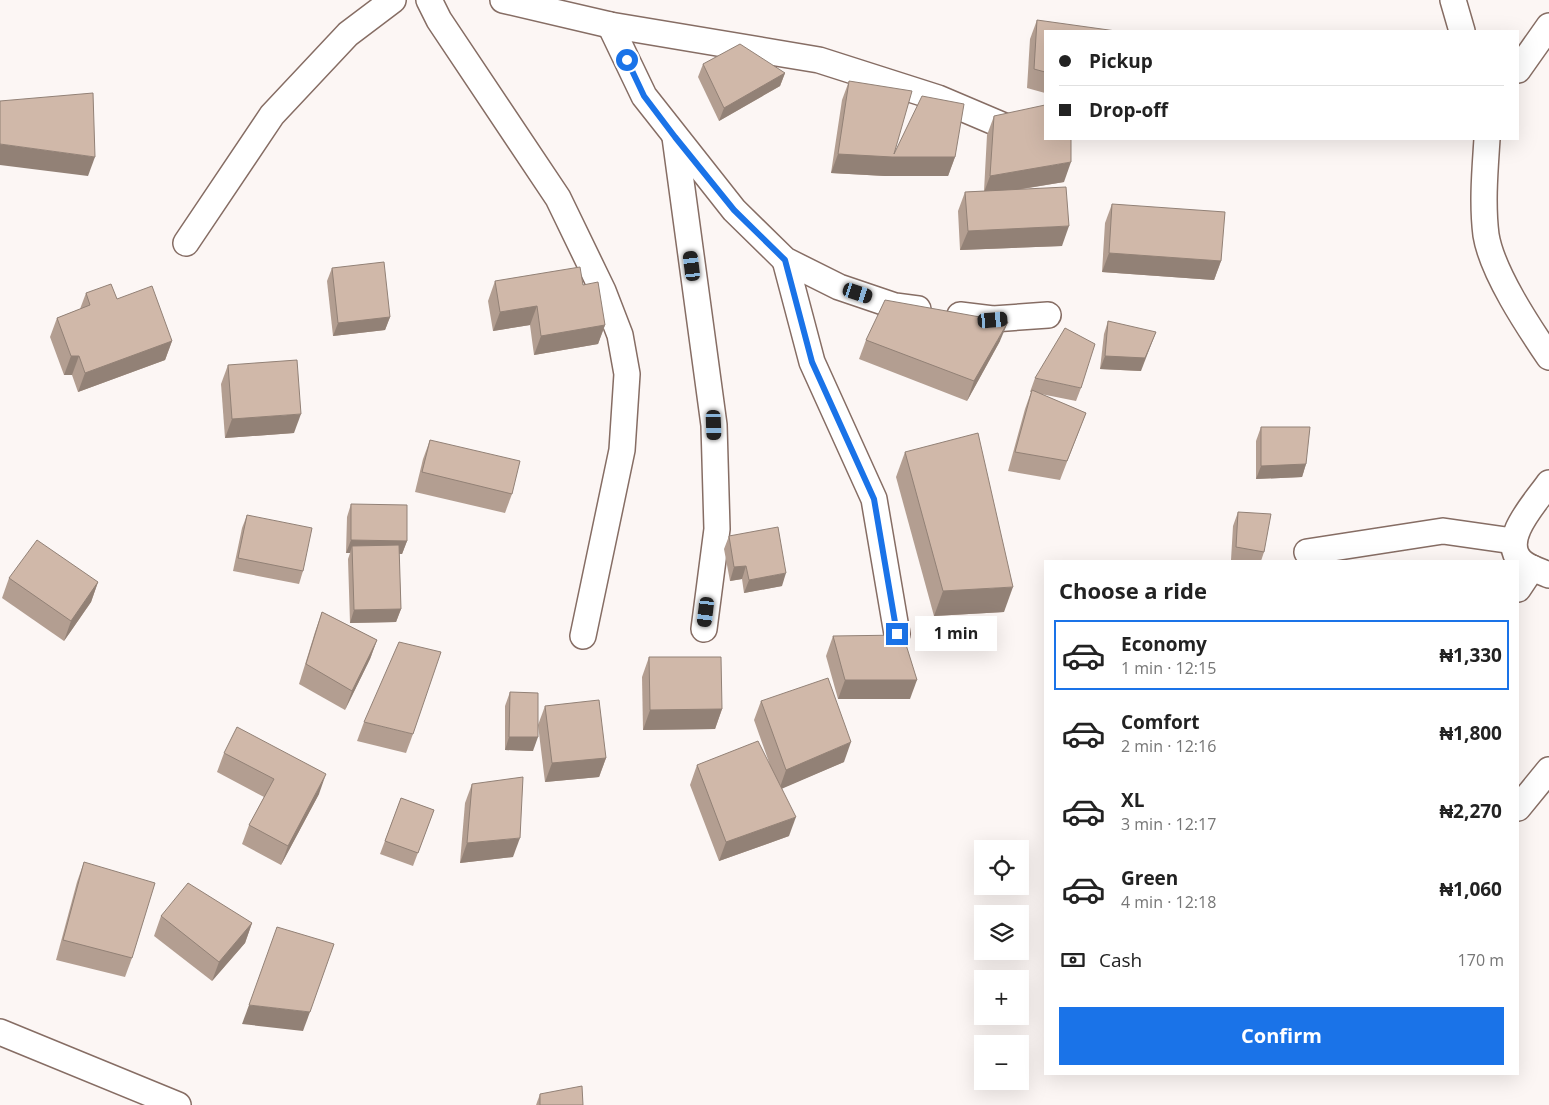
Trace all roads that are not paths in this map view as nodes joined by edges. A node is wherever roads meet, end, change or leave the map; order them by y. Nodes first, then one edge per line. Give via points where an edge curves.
1 (393, 0) edge
2 (429, 0) edge
3 (503, 0) edge
4 (1453, 0) edge
5 (610, 25) junction
6 (1549, 26) edge
7 (1462, 30) edge
8 (1519, 69) edge
9 (1004, 126) edge
10 (675, 137) junction
11 (1487, 140) edge
12 (186, 243) dead end
13 (785, 260) junction
14 (1048, 315) dead end
15 (1549, 357) edge
16 (1549, 484) edge
17 (1513, 541) junction
18 (1307, 552) dead end
19 (1540, 572) edge
20 (1519, 588) edge
21 (704, 629) dead end
22 (897, 634) edge
23 (583, 636) dead end
24 (1549, 770) edge
25 (1519, 807) edge
26 (0, 1032) edge
27 (178, 1105) edge

1 - 12 street via 348,34 272,115
2 - 23 street via 444,28 558,198 603,291 620,335 627,374 622,450
3 - 5 street
4 - 7 street
5 - 9 street via 818,60 938,98
5 - 10 street via 644,96
6 - 8 street
10 - 13 street via 734,210
10 - 21 street via 714,425 717,529
11 - 15 street via 1486,236 1498,272
13 - 14 street via 839,287 895,306 993,320
13 - 22 street via 812,362 874,499
16 - 17 street via 1519,526
17 - 18 street via 1444,531
17 - 19 street via 1514,553 1521,562
19 - 20 street
24 - 25 street
26 - 27 street

